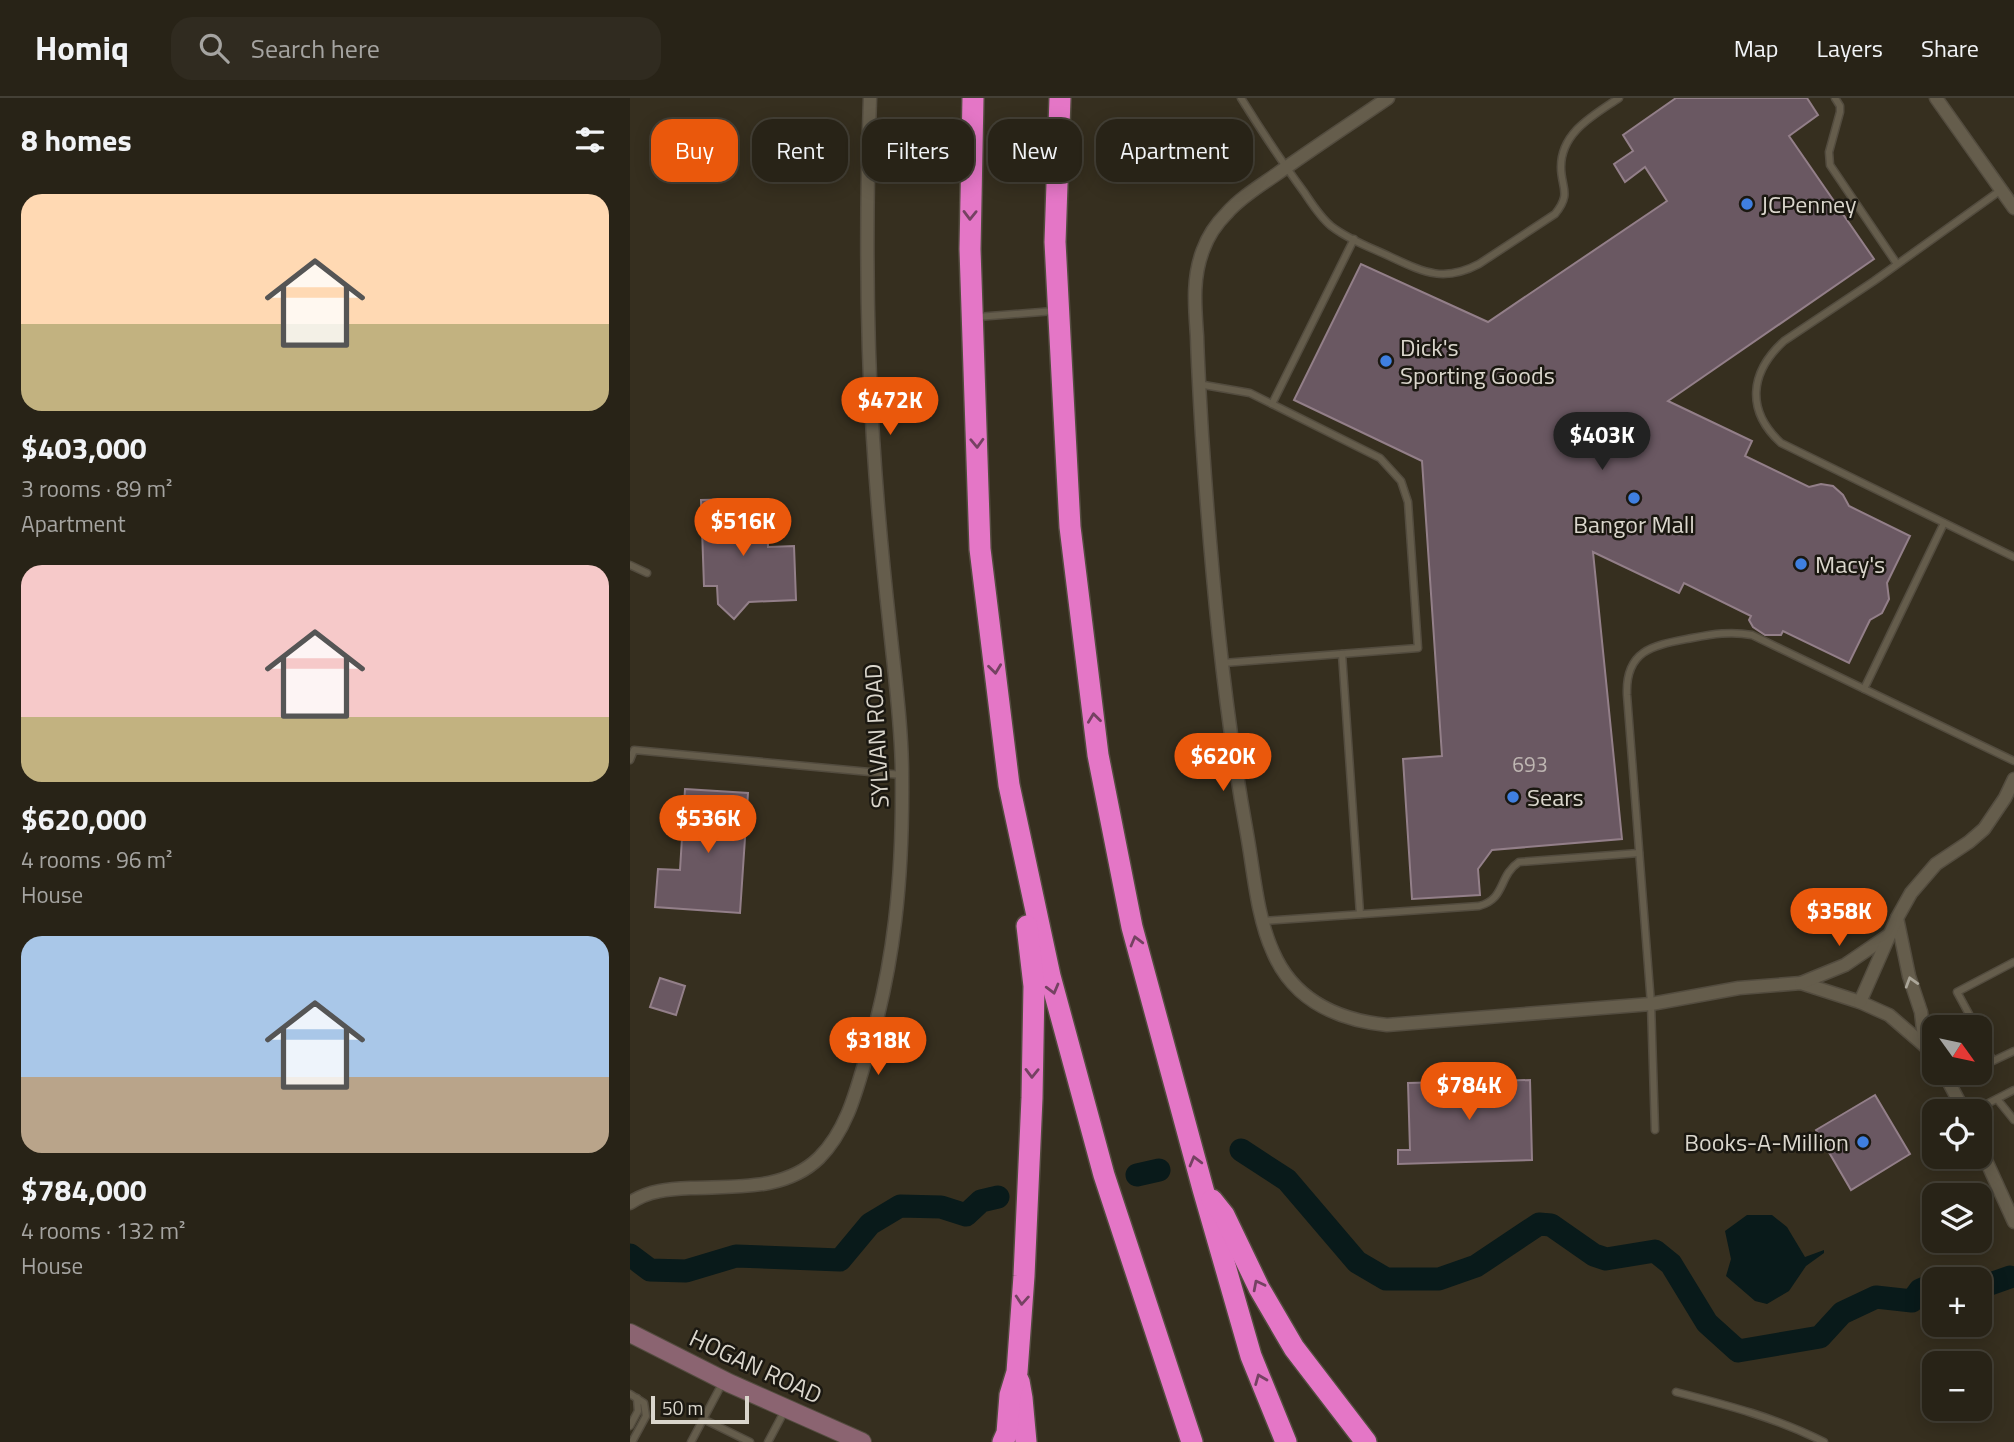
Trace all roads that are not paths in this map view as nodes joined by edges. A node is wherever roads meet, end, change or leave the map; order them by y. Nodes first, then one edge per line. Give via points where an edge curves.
1 (870, 98) edge
2 (973, 98) edge
3 (1060, 98) edge
4 (1241, 98) edge
5 (1388, 98) edge
6 (1619, 98) edge
7 (1835, 98) edge
8 (1936, 98) edge
9 (1286, 168) junction
10 (2001, 190) junction
11 (2014, 208) edge
12 (1354, 239) junction
13 (1897, 264) junction
14 (1059, 311) junction
15 (972, 318) junction
16 (1198, 384) junction
17 (1272, 404) junction
18 (1944, 523) junction
19 (2014, 557) edge
20 (630, 565) edge
21 (647, 573) dead end
22 (1342, 654) junction
23 (1222, 663) junction
24 (1864, 689) junction
25 (630, 760) edge
26 (2014, 761) edge
27 (902, 775) junction
28 (2014, 779) edge
29 (1009, 785) junction
30 (1639, 853) junction
31 (1360, 914) junction
32 (1896, 918) junction
33 (1263, 921) junction
34 (1889, 935) junction
35 (2014, 962) edge
36 (1801, 983) junction
37 (1860, 1002) junction
38 (1651, 1004) junction
39 (1969, 1015) edge
40 (1922, 1020) edge
41 (1922, 1043) edge
42 (2014, 1051) edge
43 (1992, 1059) edge
44 (2014, 1090) edge
45 (1997, 1099) junction
46 (1992, 1102) edge
47 (2014, 1120) edge
48 (1655, 1130) dead end
49 (1990, 1169) edge
50 (1203, 1189) junction
51 (630, 1203) edge
52 (2014, 1222) edge
53 (630, 1334) edge
54 (1017, 1372) junction
55 (724, 1380) junction
56 (1676, 1392) dead end
57 (633, 1396) edge
58 (786, 1408) junction
59 (703, 1419) junction
60 (630, 1426) edge
61 (694, 1441) edge
62 (632, 1442) edge
63 (748, 1442) edge
64 (768, 1442) edge
65 (862, 1442) edge
66 (1003, 1442) edge
67 (1026, 1442) edge
68 (1192, 1442) edge
69 (1286, 1442) edge
70 (1366, 1442) edge
71 (1824, 1442) edge

1 - 27 street, SYLVAN ROAD via 871,399
2 -> 15 highway
3 - 14 highway via 1055,242
4 - 9 lane
5 - 9 street
6 - 12 lane via 1577,128 1568,140 1560,170 1565,191 1555,214 1469,270 1433,274
7 - 13 lane via 1840,112 1830,165
8 - 10 street
9 - 12 lane via 1321,216
9 - 16 street via 1238,202 1214,228 1204,248 1194,287
10 - 11 street
10 - 13 lane
12 - 17 lane
13 - 18 lane via 1774,350 1761,369 1755,396 1760,418 1791,450
14 - 15 lane
50 -> 14 highway via 1132,927 1098,755 1070,527
15 -> 29 highway via 980,549
16 - 17 lane via 1250,393
16 - 23 street
17 - 22 lane via 1380,458 1401,481 1408,502 1418,648
18 - 19 lane
18 - 24 lane
20 - 21 lane
22 - 23 lane
22 - 31 lane
23 - 33 street
24 - 26 lane
24 - 30 lane via 1752,635 1719,633 1652,646 1636,661 1627,685
25 - 27 lane via 634,750
27 - 51 street, SYLVAN ROAD via 901,857 886,987 853,1101 837,1137 817,1160 772,1184 665,1189
28 - 32 street via 1984,828 1936,864
29 -> 54 highway via 1034,986
29 -> 68 highway via 1050,976 1104,1175
30 - 31 lane via 1519,862 1507,873 1497,897 1479,906
30 - 38 lane
31 - 33 lane
32 - 34 street
40 -> 32 street
33 - 38 street via 1283,971 1299,989 1352,1020 1387,1025
34 - 36 street via 1845,965
34 - 37 street
35 - 39 lane via 1957,992
36 - 37 street
36 - 38 street via 1739,988
37 - 41 street via 1889,1015
38 - 48 lane
42 - 43 lane
44 - 45 lane
45 - 46 lane
45 - 47 lane
49 - 52 street
69 -> 50 highway via 1251,1356
70 -> 50 highway via 1294,1348 1224,1215
53 - 55 main road, HOGAN ROAD
54 - 66 highway
54 - 67 highway
55 - 58 main road, HOGAN ROAD
55 - 59 lane
56 - 71 lane via 1730,1406
57 - 60 lane via 638,1411
57 - 62 lane via 644,1403 646,1416
58 - 64 lane
58 - 65 main road, HOGAN ROAD
59 - 61 lane
59 - 63 lane

